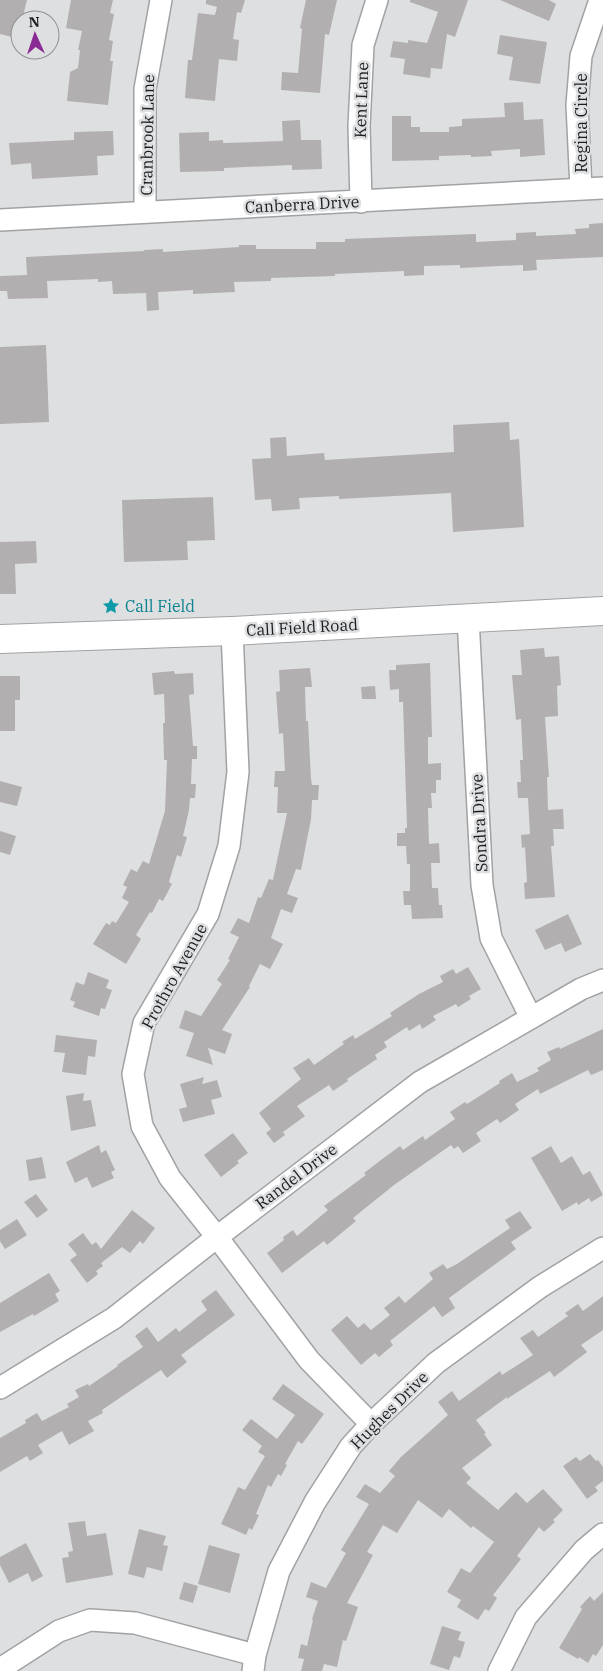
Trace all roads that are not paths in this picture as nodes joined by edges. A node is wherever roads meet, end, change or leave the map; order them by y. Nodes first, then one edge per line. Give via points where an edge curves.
1 (161, 0) edge
2 (377, 0) edge
3 (600, 0) edge
4 (581, 188) junction
5 (603, 188) edge
6 (361, 202) junction
7 (145, 212) junction
8 (0, 220) edge
9 (603, 611) edge
10 (468, 618) junction
11 (232, 631) junction
12 (0, 639) edge
13 (603, 980) edge
14 (531, 1018) junction
15 (217, 1237) junction
16 (603, 1248) edge
17 (0, 1388) edge
18 (371, 1424) junction
19 (603, 1534) edge
20 (254, 1663) edge
21 (0, 1669) edge
22 (499, 1671) edge

1 - 7 street, Cranbrook Lane via 145,89
2 - 6 street, Kent Lane via 363,45 359,126
3 - 4 street, Regina Circle via 582,56 577,105
4 - 5 street, Canberra Drive
4 - 6 street, Canberra Drive
6 - 7 street, Canberra Drive
7 - 8 street, Canberra Drive
9 - 10 main road, Call Field Road
10 - 11 main road, Call Field Road
10 - 14 street, Sondra Drive via 482,885 491,938
11 - 12 main road, Call Field Road
11 - 15 street, Prothro Avenue via 238,772 229,846 208,914 144,1023 133,1074 142,1126 170,1178
13 - 14 street, Randel Drive
14 - 15 street, Randel Drive via 420,1082
15 - 17 street, Randel Drive via 114,1318
15 - 18 street, Prothro Avenue via 309,1360
16 - 18 street, Hughes Drive via 540,1287 436,1363
18 - 20 street, Hughes Drive via 351,1446 315,1502 279,1571
19 - 22 street via 584,1550 526,1617
20 - 21 street via 135,1623 90,1620 59,1631

